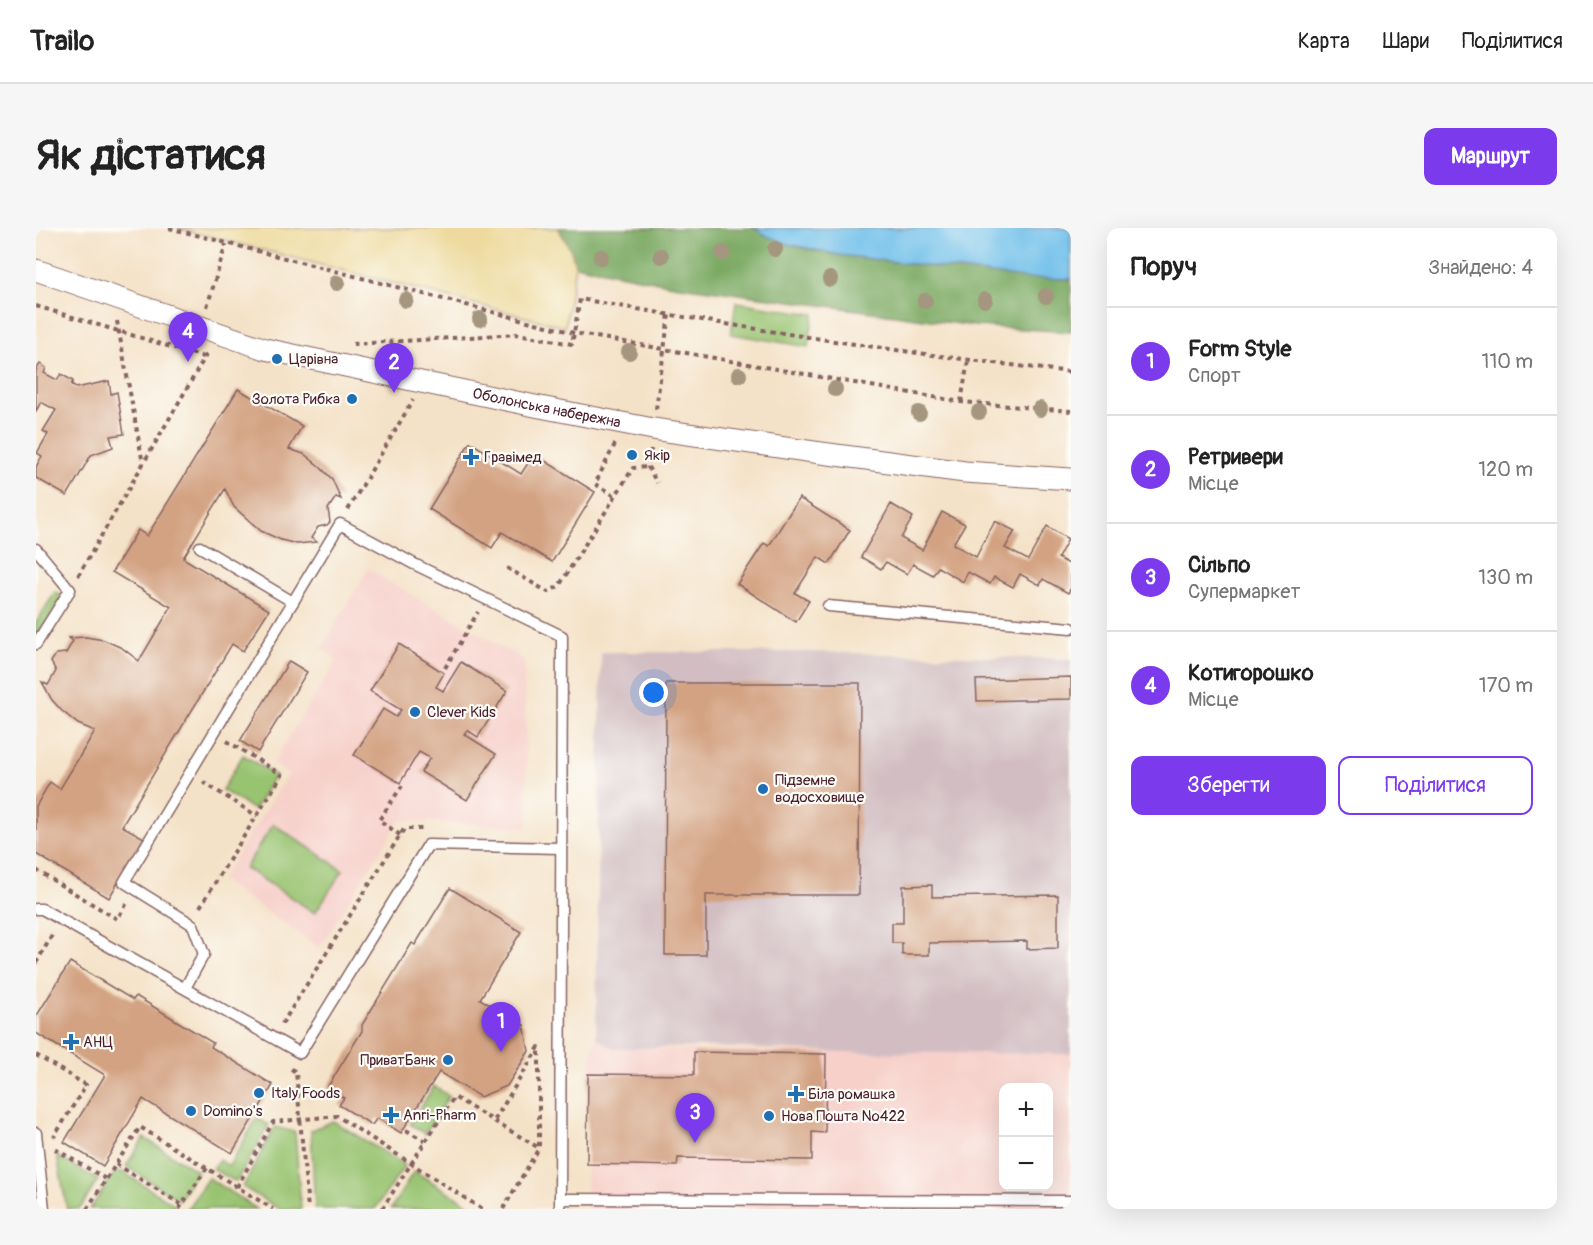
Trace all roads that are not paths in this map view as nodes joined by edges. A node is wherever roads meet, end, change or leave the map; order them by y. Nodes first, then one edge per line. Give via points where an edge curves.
1 (36, 270) edge
2 (1071, 479) edge
3 (200, 547) dead end
4 (36, 549) edge
5 (293, 602) junction
6 (828, 606) dead end
7 (1071, 628) edge
8 (36, 644) edge
9 (561, 848) junction
10 (36, 909) edge
11 (185, 988) junction
12 (36, 1133) edge
13 (1071, 1201) edge
14 (560, 1204) edge
15 (846, 1205) edge
16 (44, 1209) edge

1 - 2 street, Оболонська набережна via 265,349 422,383 625,423 821,453 964,472
3 - 5 lane
4 - 8 lane via 70,590
5 - 9 lane via 340,524 562,636
5 - 11 lane via 124,882 193,925 204,954
6 - 7 lane
9 - 11 lane via 428,844 300,1053
9 - 14 lane
10 - 11 lane
12 - 16 lane
13 - 15 lane
14 - 15 lane

